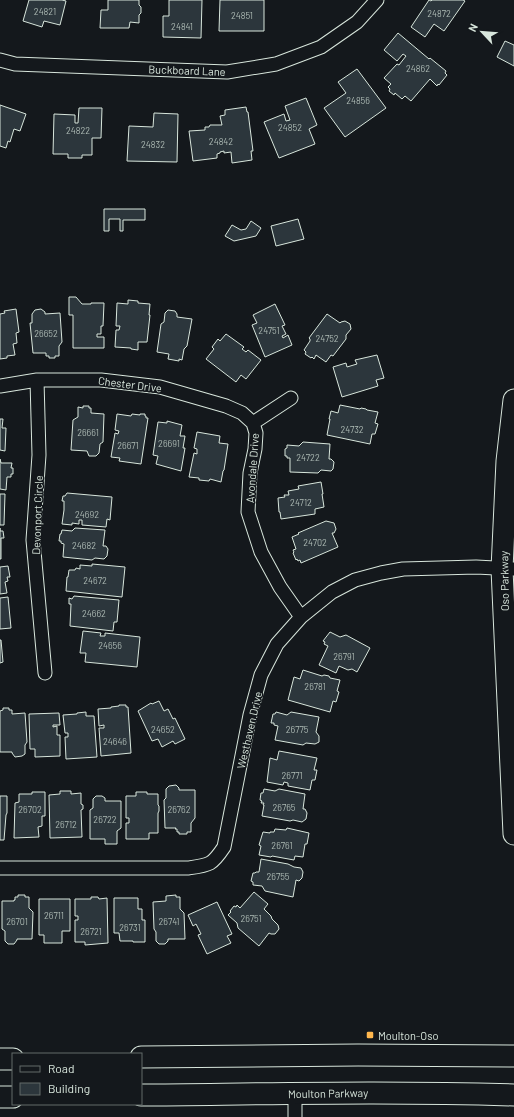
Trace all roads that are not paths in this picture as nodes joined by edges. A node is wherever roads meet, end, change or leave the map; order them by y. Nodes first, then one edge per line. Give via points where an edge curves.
1 (377, 0) edge
2 (0, 60) edge
3 (37, 380) junction
4 (0, 386) edge
5 (291, 398) dead end
6 (514, 400) edge
7 (253, 423) junction
8 (508, 569) edge
9 (301, 617) junction
10 (45, 673) dead end
11 (514, 834) edge
12 (0, 868) edge
13 (514, 1056) edge
14 (142, 1058) edge
15 (0, 1059) edge
16 (12, 1059) edge
17 (295, 1094) junction
18 (142, 1095) edge
19 (514, 1095) edge
20 (0, 1097) edge
21 (12, 1097) edge
22 (295, 1117) edge

1 - 2 street, Buckboard Lane via 357,22 322,47 276,64 227,72 15,64
3 - 4 street, Chester Drive
3 - 7 street, Chester Drive via 101,380 160,387 226,406 242,413
3 - 10 street, Devonport Circle via 39,455 34,540
5 - 7 street, Avondale Drive
6 - 8 main road, Oso Parkway via 507,461
7 - 9 street, Avondale Drive via 256,433 248,512 261,552 280,587
8 - 9 street, Westhaven Drive via 403,569 381,573 356,580 332,592
8 - 11 main road, Oso Parkway
9 - 12 street, Westhaven Drive via 277,644 261,675 250,715 224,847 216,860 206,866 188,868
13 - 14 main road
15 - 16 main road
17 - 18 main road, Moulton Parkway
17 - 19 main road, Moulton Parkway
17 - 22 street
20 - 21 main road

